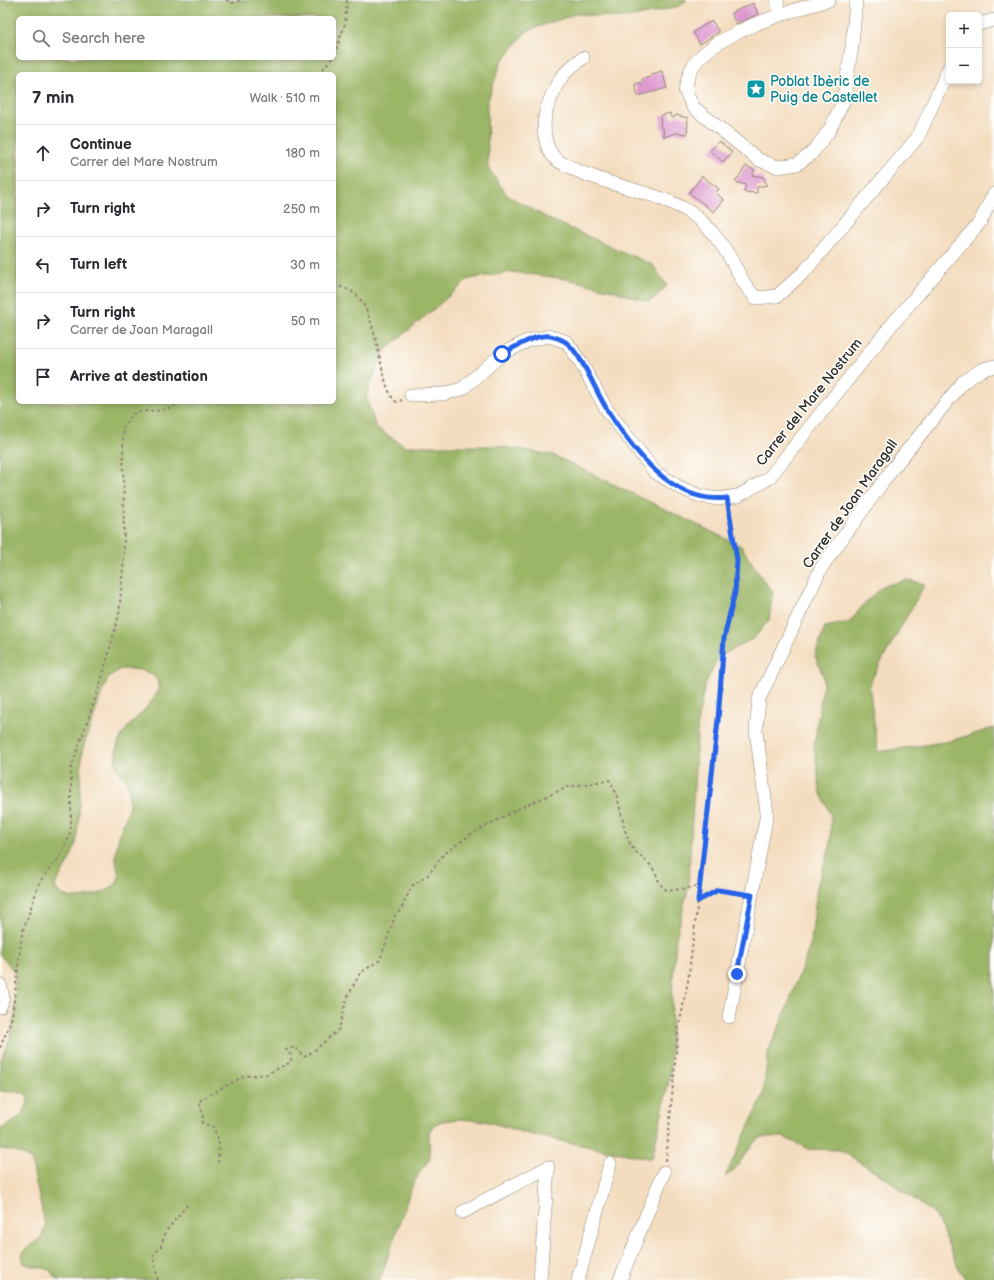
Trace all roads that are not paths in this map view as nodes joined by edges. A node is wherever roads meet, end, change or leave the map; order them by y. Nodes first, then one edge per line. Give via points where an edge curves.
1 (777, 0) edge
2 (829, 0) edge
3 (856, 0) edge
4 (779, 14) junction
5 (994, 20) edge
6 (982, 23) edge
7 (583, 58) dead end
8 (946, 75) edge
9 (994, 194) edge
10 (994, 366) edge
11 (411, 395) road end
12 (0, 985) edge
13 (0, 1007) edge
14 (729, 1017) dead end
15 (610, 1164) dead end
16 (664, 1172) dead end
17 (463, 1212) dead end
18 (540, 1280) edge
19 (578, 1280) edge
20 (620, 1280) edge

1 - 4 street
2 - 4 street
3 - 4 street via 843,102 829,131 812,154 797,164 778,168 760,160 693,107 685,90 692,67 712,46
5 - 6 street
7 - 8 street via 567,69 554,90 544,118 546,144 555,159 581,173 668,202 695,216 708,228 732,262 741,281 756,298 777,296 804,272 918,137
9 - 11 street, Carrer del Mare Nostrum via 980,222 889,328 769,478 738,496 718,499 700,496 655,472 607,410 567,342 549,336 527,340 502,354 462,389 442,394
10 - 14 street, Carrer de Joan Maragall via 981,370 963,382 893,468 821,568 759,699 756,730 767,812
12 - 13 street via 3,998
15 - 19 street
16 - 20 street
17 - 18 street via 548,1167

